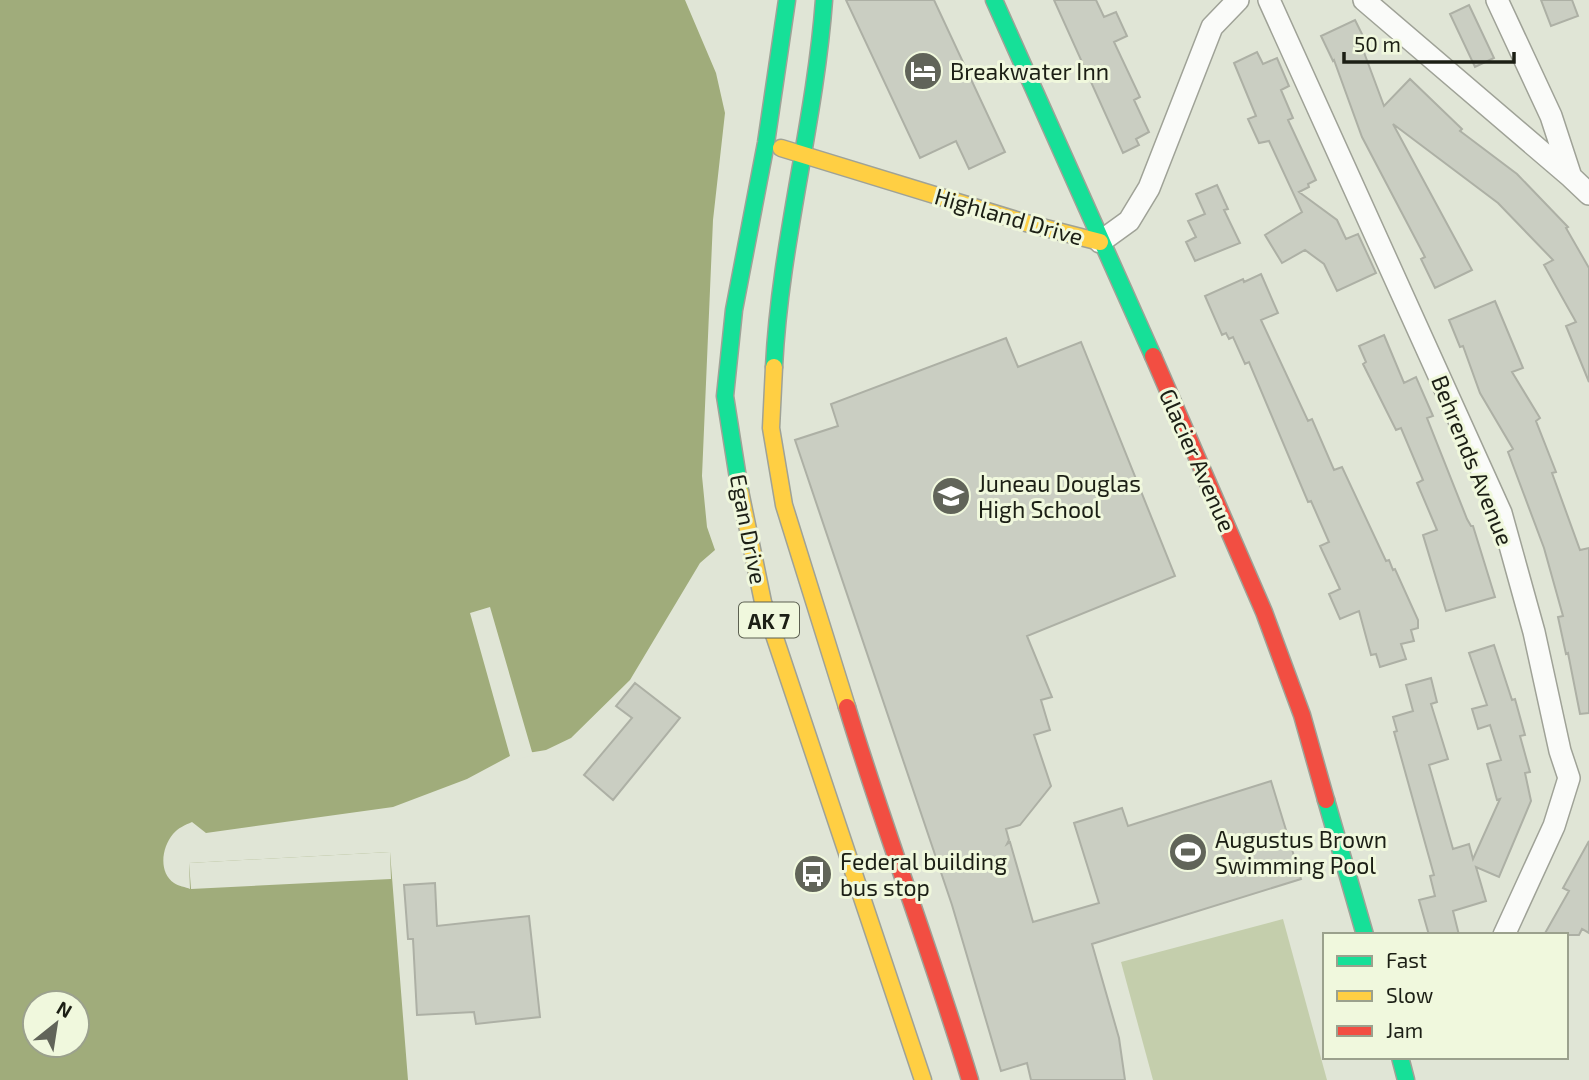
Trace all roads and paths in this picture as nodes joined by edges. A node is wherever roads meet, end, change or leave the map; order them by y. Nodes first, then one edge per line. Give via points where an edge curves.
1 (787, 0) edge
2 (824, 0) edge
3 (994, 0) edge
4 (1238, 0) edge
5 (1269, 0) edge
6 (1364, 0) edge
7 (1497, 0) edge
8 (766, 143) junction
9 (800, 155) junction
10 (1571, 177) junction
11 (1589, 194) edge
12 (1100, 242) junction
13 (1579, 779) edge
14 (1364, 933) edge
15 (1505, 933) edge
16 (1401, 1059) edge
17 (923, 1080) edge
18 (970, 1080) edge
19 (1406, 1080) edge

1 - 8 main road, Egan Drive / AK 7
2 - 9 main road, Egan Drive / AK 7 via 821,43
3 - 12 main road, Glacier Avenue
4 - 12 street, Highland Drive via 1212,27 1149,188 1129,221
5 - 13 street, Behrends Avenue via 1500,513 1534,632 1560,751
6 - 10 street
7 - 10 street via 1551,116
8 - 9 main road, Highland Drive
8 - 17 main road, Egan Drive / AK 7 via 734,310 725,396 741,501 764,602
9 - 12 main road, Highland Drive
9 - 18 main road, Egan Drive / AK 7 via 775,349 771,428 783,505
10 - 11 street
12 - 14 main road, Glacier Avenue via 1264,612 1302,715
13 - 15 street, Behrends Avenue
16 - 19 main road

